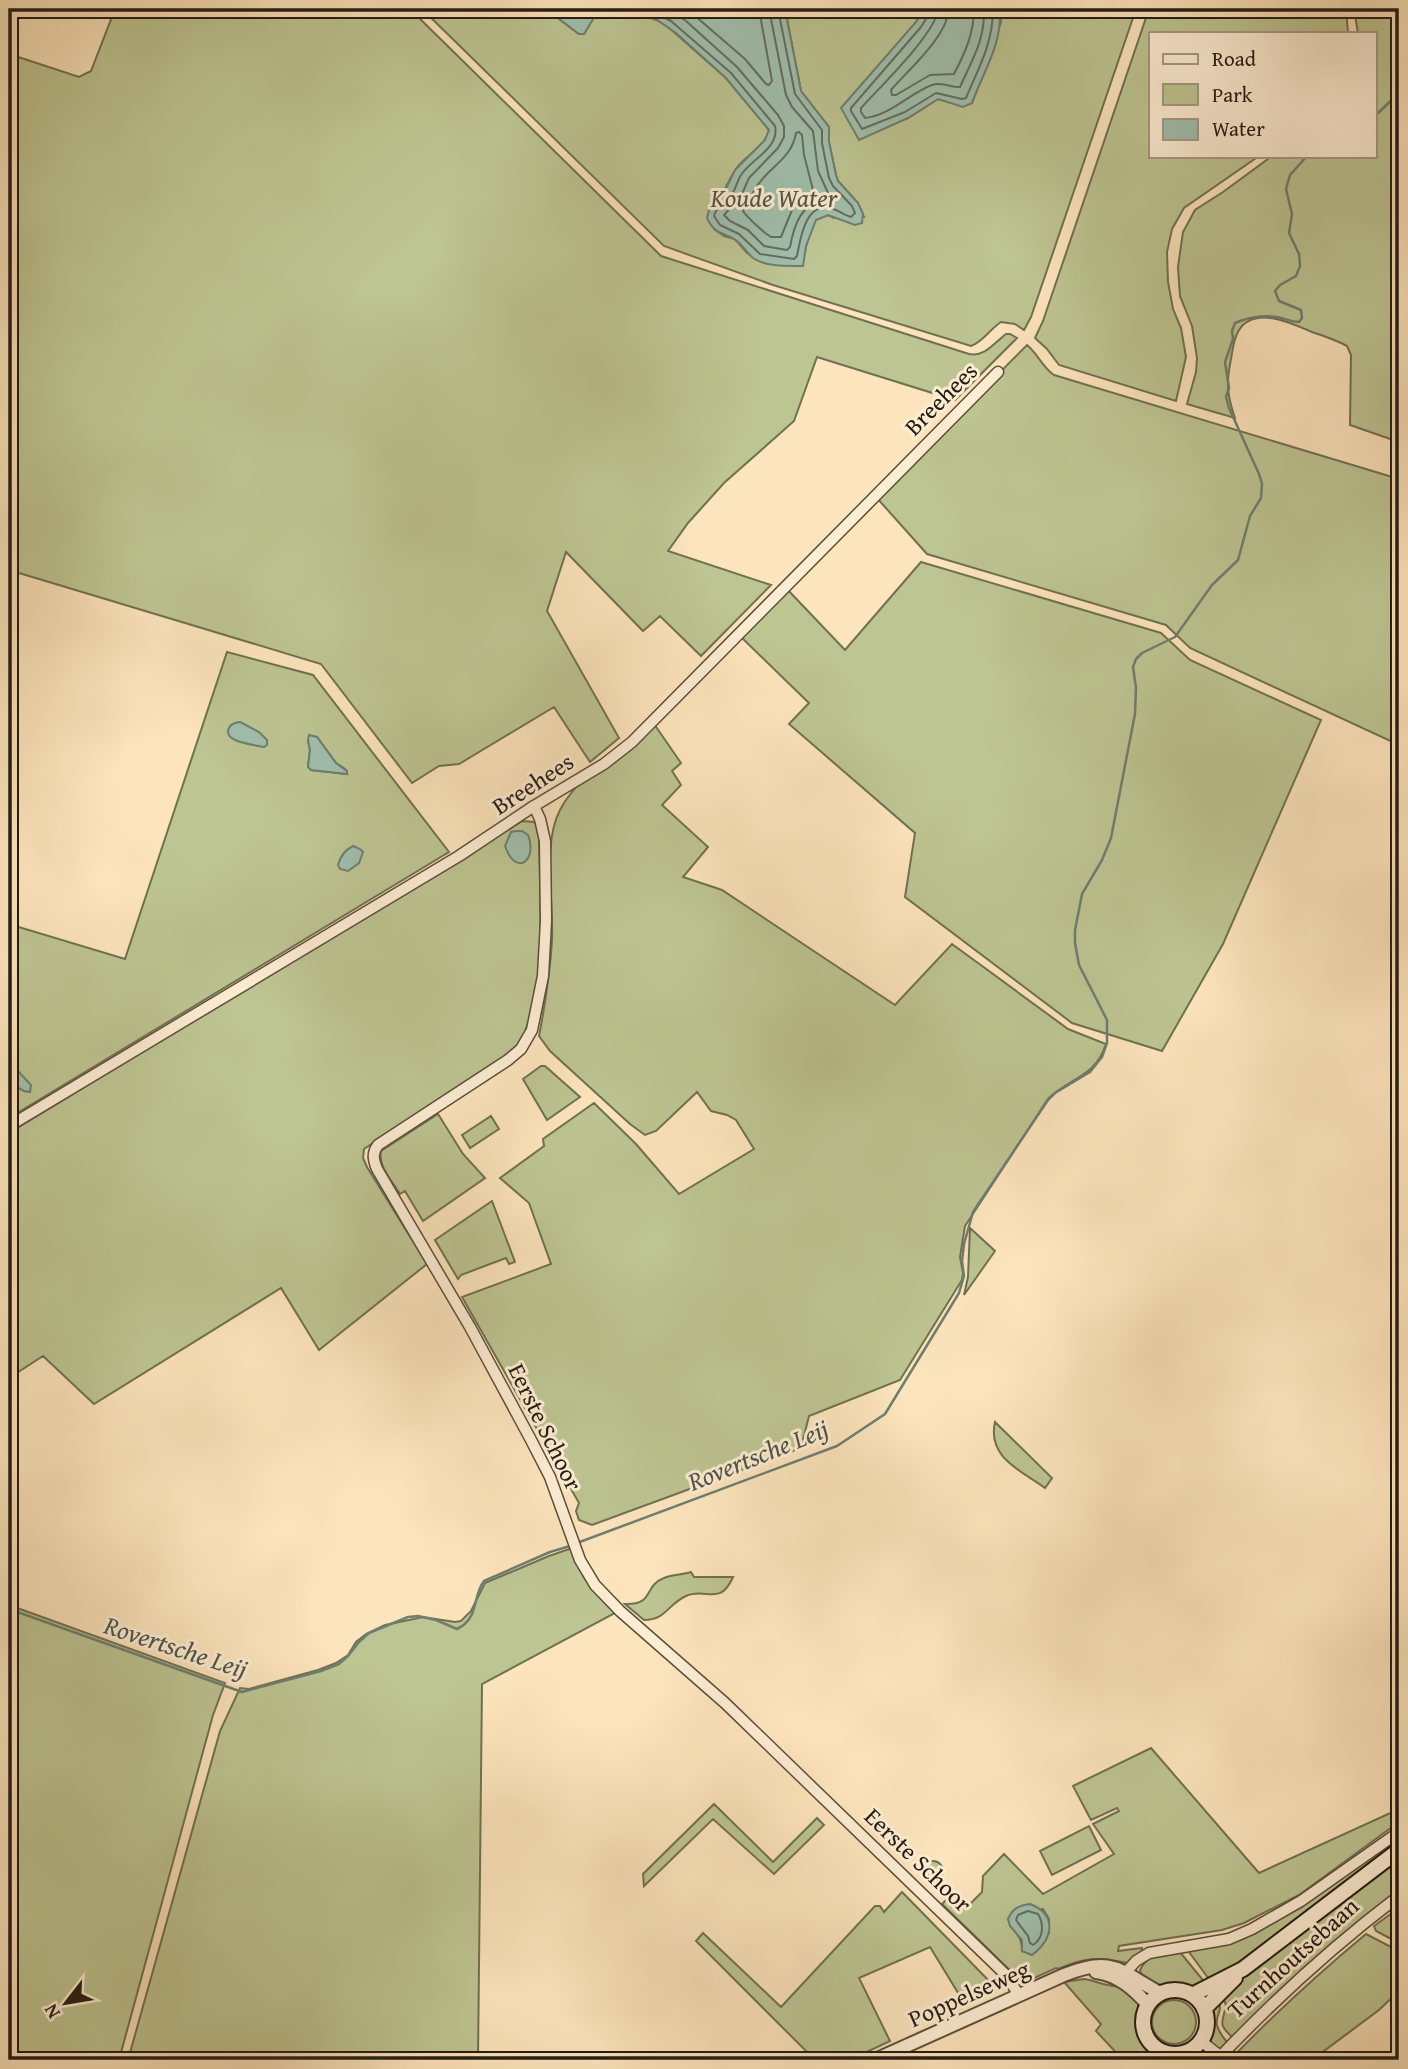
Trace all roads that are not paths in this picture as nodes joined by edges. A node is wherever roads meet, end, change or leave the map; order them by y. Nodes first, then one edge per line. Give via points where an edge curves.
1 (998, 372) dead end
2 (534, 806) junction
3 (9, 1126) edge
4 (1399, 1832) edge
5 (1399, 1850) edge
6 (1399, 1896) edge
7 (1082, 1969) junction
8 (1243, 1969) junction
9 (1126, 1972) junction
10 (1160, 1993) junction
11 (1018, 1995) junction
12 (1192, 1995) junction
13 (1148, 2005) junction
14 (1205, 2009) junction
15 (1152, 2044) junction
16 (1196, 2045) junction
17 (1168, 2057) edge
18 (1219, 2058) edge
19 (875, 2060) edge
20 (1148, 2060) edge
21 (1204, 2060) edge

1 - 2 street, Breehees via 632,741 604,764
2 - 3 street, Breehees via 459,856
2 - 11 street, Eerste Schoor via 545,841 546,921 543,976 532,1030 509,1060 378,1145 373,1159 377,1169 531,1440 586,1572 607,1599 692,1673 1006,1975
4 - 9 street, Turnhoutsebaan via 1295,1905 1252,1929 1229,1939 1149,1953
5 - 8 main road, Turnhoutsebaan
6 - 18 street, Turnhoutsebaan via 1303,1975
7 - 9 street, Poppelseweg via 1102,1965
7 - 11 street, Poppelseweg
7 - 13 street via 1120,1980
8 - 12 main road, Turnhoutsebaan
8 - 14 main road, Turnhoutsebaan
9 - 10 street, Poppelseweg
10 - 12 main road via 1176,1990
10 - 13 main road
11 - 19 street, Poppelseweg
12 - 14 main road
13 - 15 main road via 1143,2025
14 - 16 main road via 1207,2027
15 - 17 main road
15 - 20 main road
16 - 17 main road
16 - 18 street
16 - 21 street

